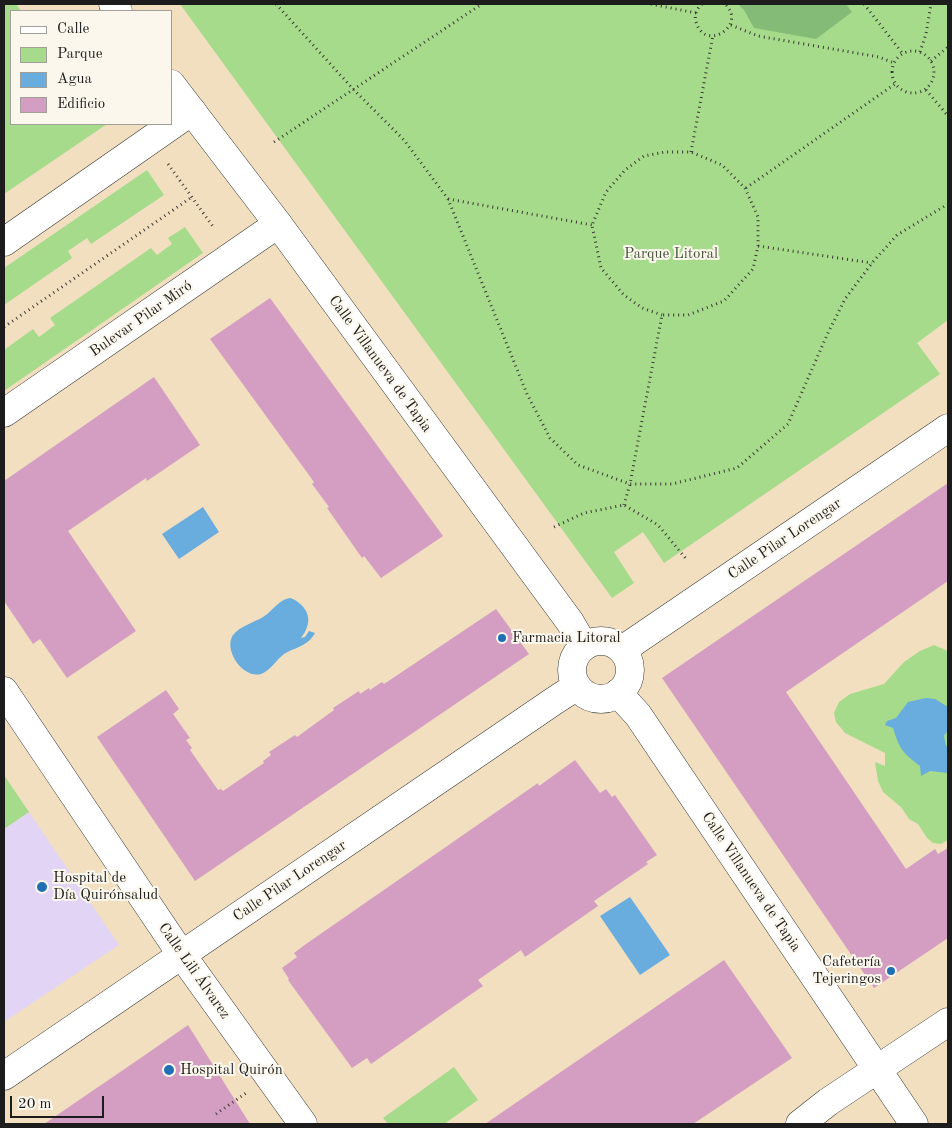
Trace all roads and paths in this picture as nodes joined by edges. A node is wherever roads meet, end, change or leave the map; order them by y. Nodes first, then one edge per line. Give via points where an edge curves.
1 (278, 4) edge
2 (482, 4) edge
3 (651, 4) edge
4 (702, 4) edge
5 (725, 4) edge
6 (864, 4) edge
7 (931, 4) edge
8 (696, 13) junction
9 (730, 24) junction
10 (713, 35) junction
11 (948, 47) edge
12 (920, 52) junction
13 (903, 54) junction
14 (931, 61) junction
15 (894, 63) junction
16 (895, 84) junction
17 (172, 85) edge
18 (353, 89) junction
19 (926, 90) junction
20 (192, 111) junction
21 (948, 116) edge
22 (172, 125) edge
23 (172, 125) edge
24 (274, 142) dead end
25 (691, 152) junction
26 (166, 162) dead end
27 (746, 188) junction
28 (192, 197) junction
29 (448, 199) junction
30 (948, 204) edge
31 (278, 224) junction
32 (592, 225) junction
33 (214, 228) dead end
34 (4, 242) edge
35 (758, 246) junction
36 (872, 263) junction
37 (662, 315) junction
38 (4, 327) edge
39 (4, 413) edge
40 (948, 428) edge
41 (630, 484) junction
42 (624, 505) junction
43 (554, 527) dead end
44 (687, 560) dead end
45 (584, 646) junction
46 (622, 650) junction
47 (577, 686) junction
48 (4, 692) edge
49 (618, 693) junction
50 (181, 954) junction
51 (948, 1022) edge
52 (878, 1069) junction
53 (4, 1076) edge
54 (269, 1078) junction
55 (216, 1114) dead end
56 (303, 1124) edge
57 (800, 1124) edge
58 (914, 1124) edge

1 - 18 path
2 - 18 path
3 - 8 path
4 - 8 path
5 - 9 path via 732,15
6 - 13 path
7 - 12 path
8 - 10 path via 698,29
9 - 10 path via 725,32
9 - 15 path via 758,36 879,57
10 - 25 path
11 - 14 path
12 - 13 path
12 - 14 path
13 - 15 path
14 - 19 path via 935,71
15 - 16 path
16 - 19 path via 907,94
16 - 27 path
17 - 20 street, Calle Villanueva de Tapia
18 - 24 path
18 - 29 path via 404,140
19 - 21 path
20 - 22 street
20 - 31 street, Calle Villanueva de Tapia
23 - 34 street
25 - 27 path via 722,165
25 - 32 path via 644,156 625,170 606,192
26 - 28 path
27 - 35 path via 758,217
28 - 33 path
28 - 38 path
29 - 32 path
29 - 41 path via 527,394 550,438 578,465
30 - 36 path via 897,235
31 - 39 street, Bulevar Pilar Miró
31 - 45 street, Calle Villanueva de Tapia via 570,622
32 - 37 path via 601,268 624,295 642,308
35 - 36 path
35 - 37 path via 753,269 724,301 688,314
36 - 41 path via 845,299 788,424 737,468 672,484
37 - 41 path
40 - 46 street, Calle Pilar Lorengar
41 - 42 path
42 - 43 path via 584,513
42 - 44 path via 658,525
45 - 46 street via 605,641
45 - 47 street via 574,659 572,669
46 - 49 street via 629,668 628,677
47 - 49 street via 583,693 600,699
47 - 50 street, Calle Pilar Lorengar
48 - 50 street, Calle Lili Álvarez
49 - 52 street, Calle Villanueva de Tapia via 638,715
50 - 53 street, Calle Pilar Lorengar
50 - 54 street, Calle Lili Álvarez
51 - 52 street
52 - 57 street
52 - 58 street, Calle Villanueva de Tapia
54 - 55 path
54 - 56 street, Calle Lili Álvarez

